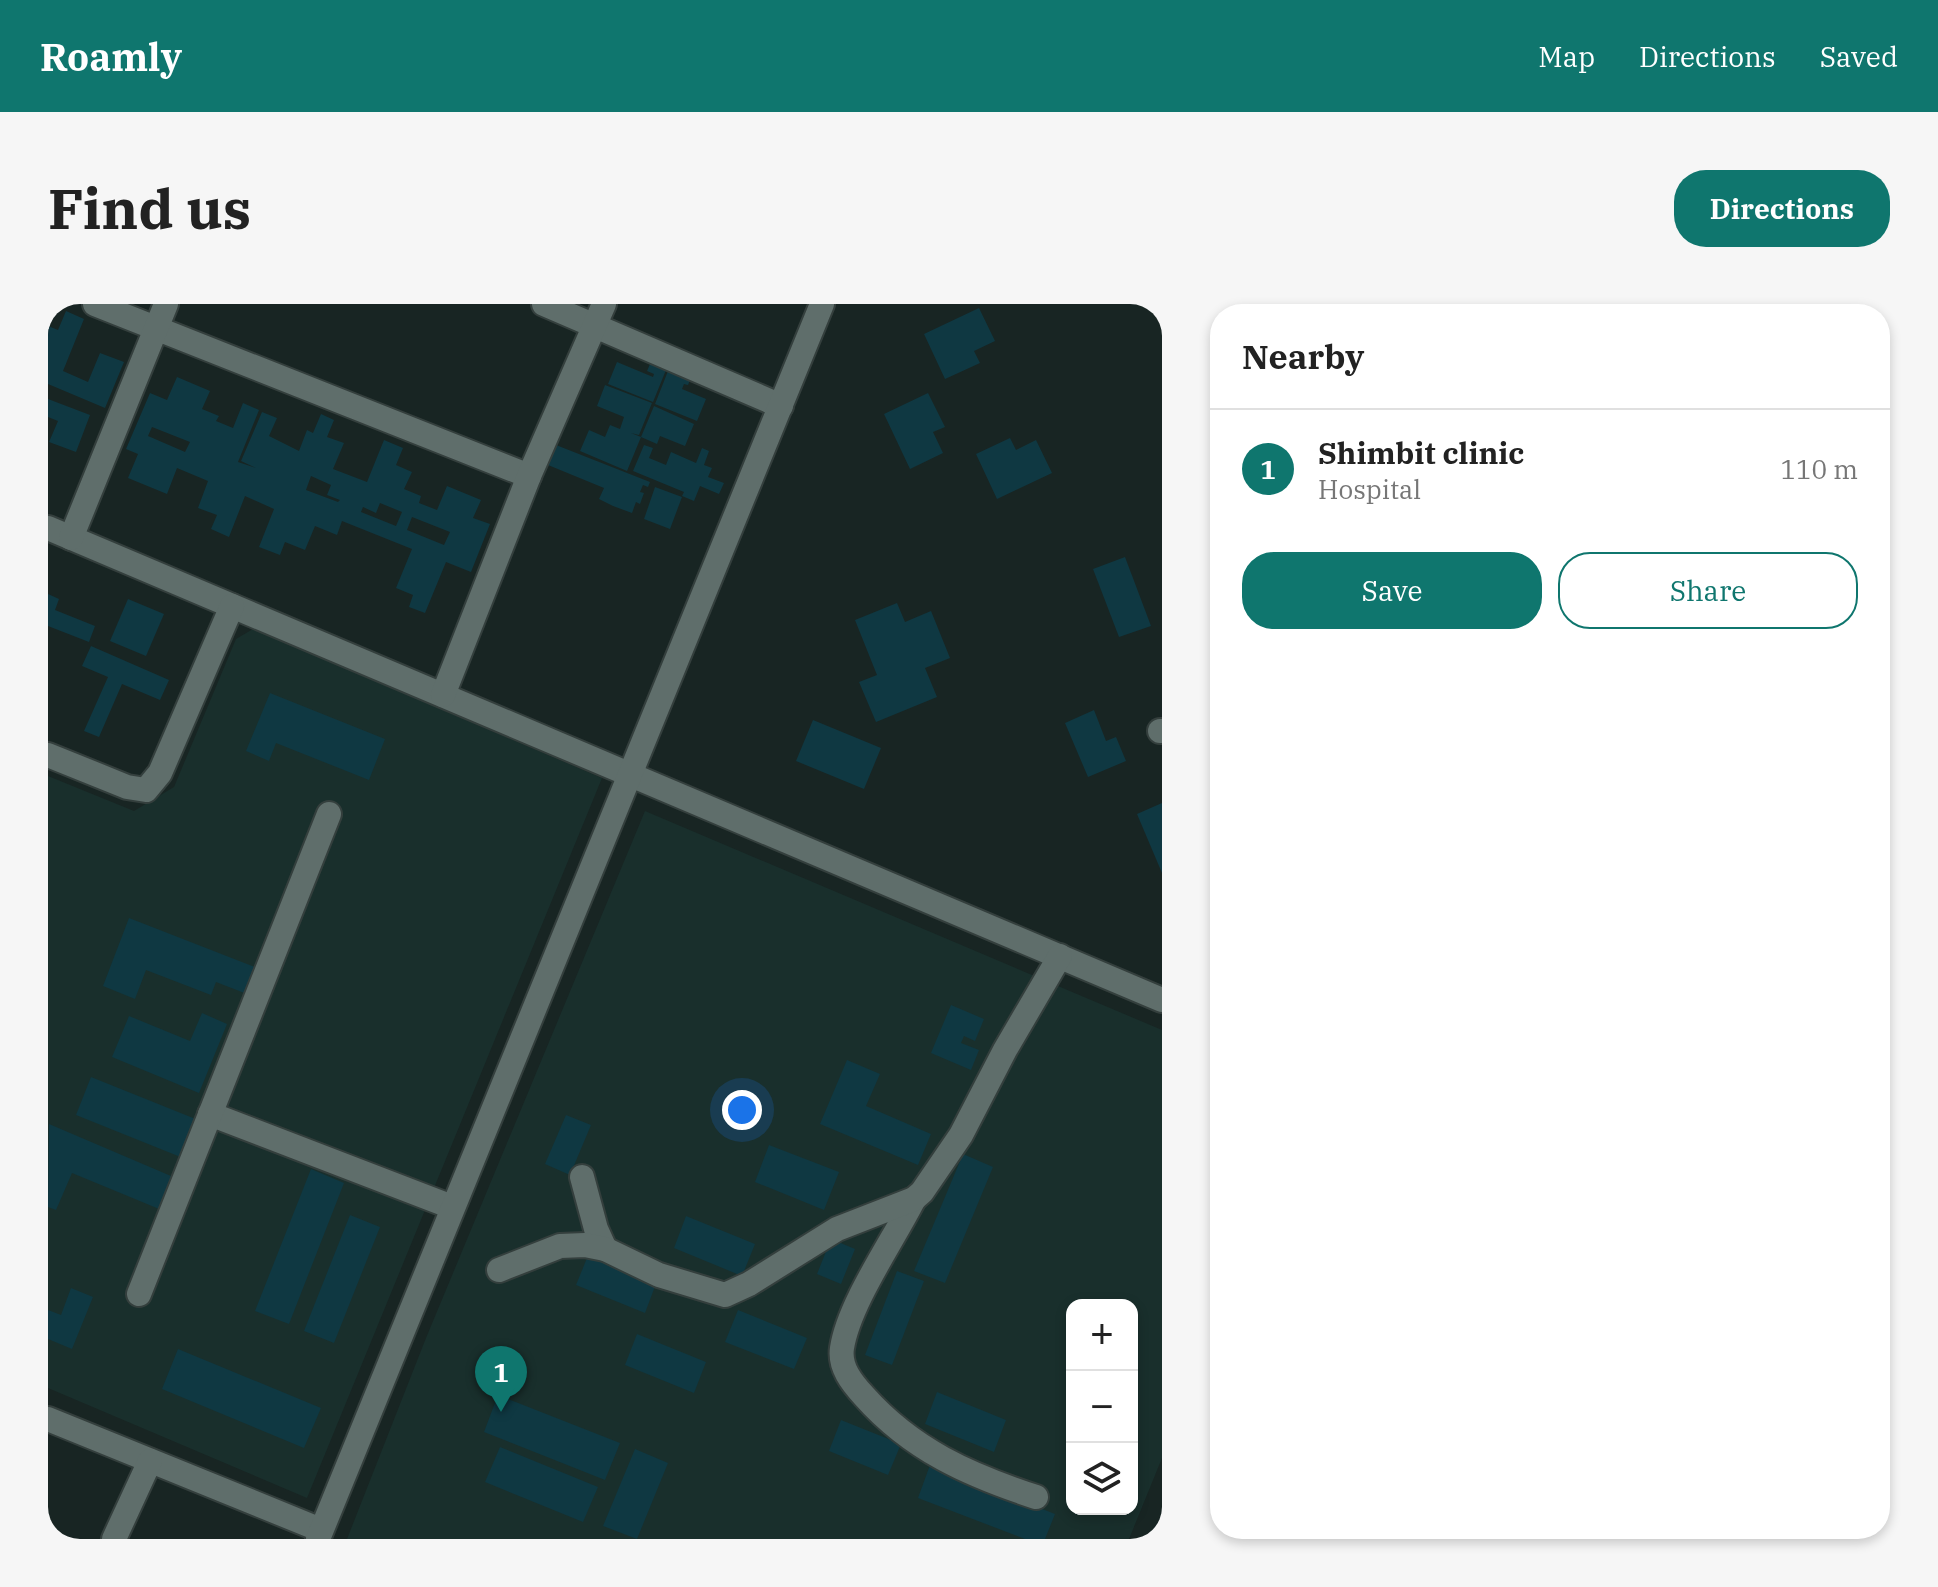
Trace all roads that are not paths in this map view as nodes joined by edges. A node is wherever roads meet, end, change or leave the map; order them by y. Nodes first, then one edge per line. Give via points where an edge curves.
1 (95, 304) edge
2 (166, 304) edge
3 (544, 304) edge
4 (822, 304) edge
5 (600, 314) edge
6 (156, 328) junction
7 (781, 406) junction
8 (529, 476) junction
9 (48, 528) edge
10 (71, 538) junction
11 (232, 606) junction
12 (443, 695) junction
13 (48, 755) edge
14 (630, 774) junction
15 (329, 814) dead end
16 (1060, 956) junction
17 (1162, 1000) edge
18 (210, 1114) junction
19 (582, 1177) dead end
20 (914, 1199) junction
21 (452, 1207) junction
22 (605, 1249) junction
23 (499, 1270) dead end
24 (139, 1294) dead end
25 (48, 1419) edge
26 (150, 1461) junction
27 (1036, 1497) dead end
28 (320, 1535) edge
29 (114, 1539) edge

1 - 6 street
2 - 6 street
3 - 5 street
4 - 7 street
5 - 7 street
5 - 8 street
6 - 8 street
6 - 10 street
7 - 14 street
8 - 12 street
9 - 10 street
10 - 11 street
11 - 12 street
11 - 13 street via 160,773 146,790
12 - 14 street
14 - 16 street
14 - 21 street
15 - 18 street
16 - 17 street
16 - 20 street via 961,1135
18 - 21 street
18 - 24 street
19 - 22 street
20 - 22 street via 837,1229 725,1295 659,1275
20 - 27 street via 868,1282 850,1323 842,1363 879,1414 920,1447 986,1480
21 - 28 street
22 - 23 street via 560,1246
25 - 26 street
26 - 28 street
26 - 29 street

